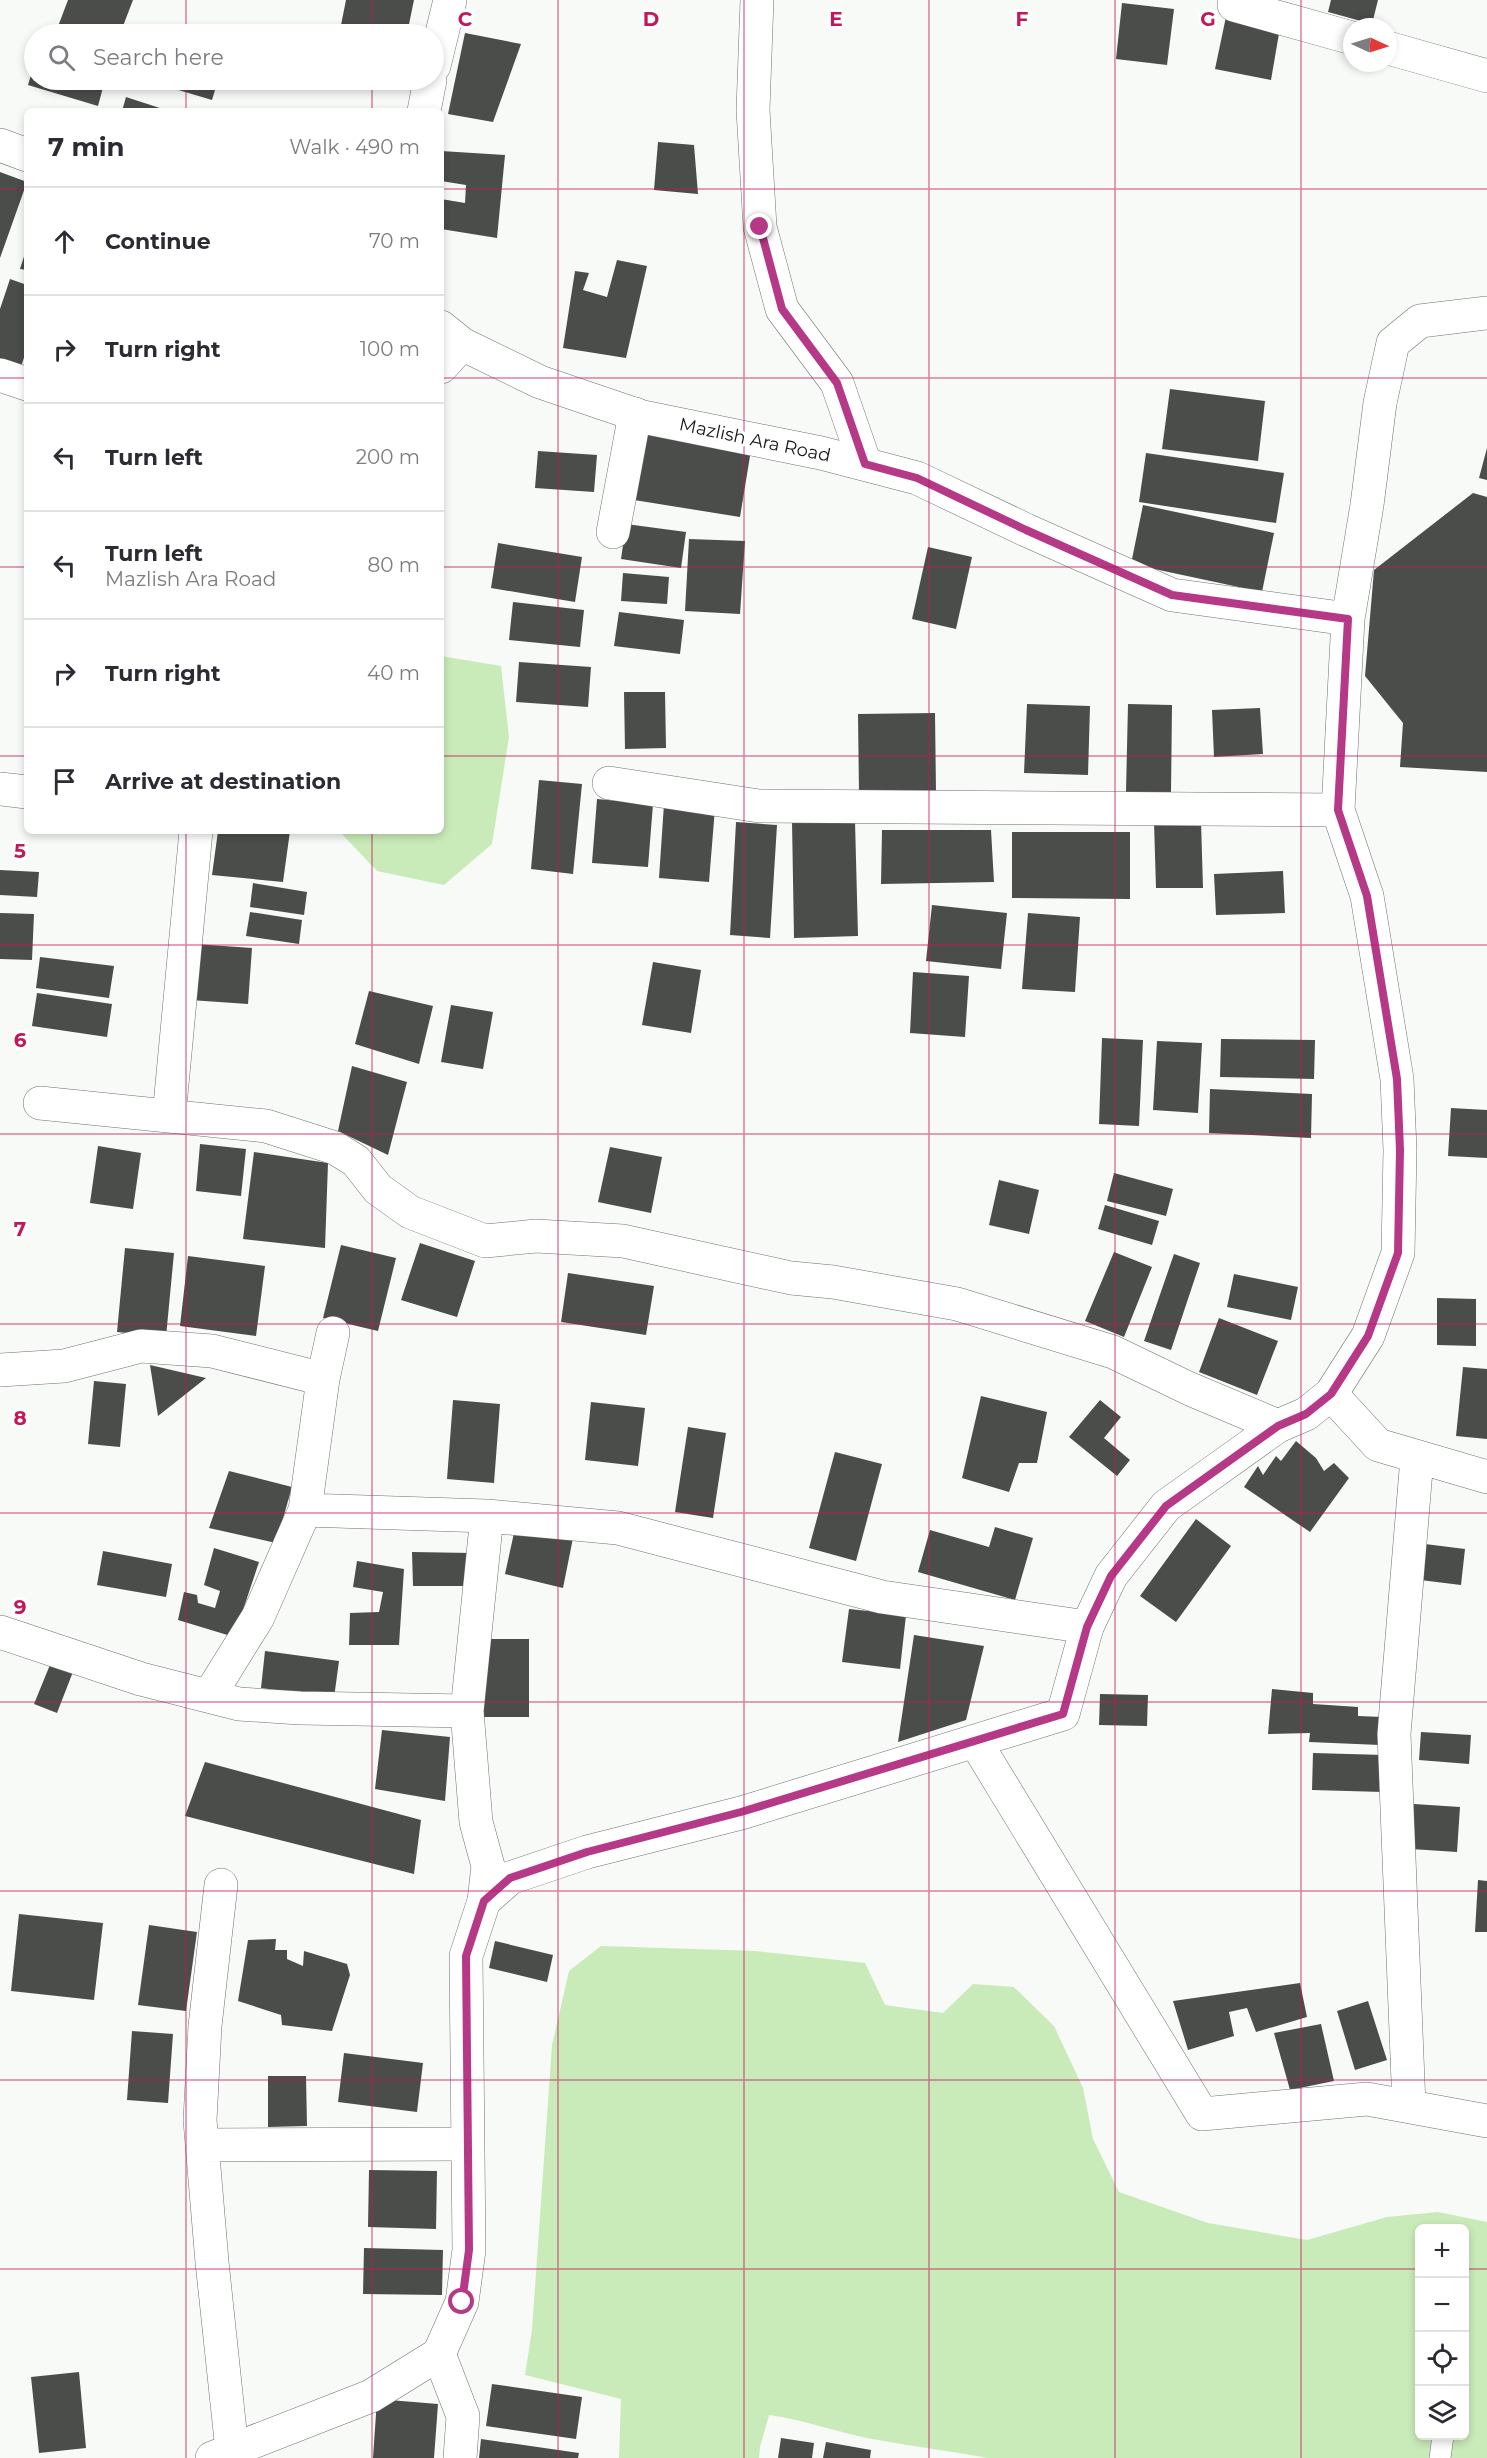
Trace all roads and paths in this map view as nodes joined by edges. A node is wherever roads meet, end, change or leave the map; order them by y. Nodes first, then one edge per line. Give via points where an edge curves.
1 (450, 0) edge
2 (757, 0) edge
3 (1234, 4) dead end
4 (444, 25) edge
5 (1343, 35) edge
6 (1397, 51) edge
7 (1487, 76) edge
8 (428, 90) edge
9 (425, 108) edge
10 (0, 145) edge
11 (24, 154) edge
12 (1487, 313) edge
13 (448, 346) edge
14 (0, 375) edge
15 (24, 383) edge
16 (635, 414) junction
17 (865, 464) junction
18 (613, 532) dead end
19 (1348, 619) junction
20 (609, 783) dead end
21 (0, 789) edge
22 (24, 792) edge
23 (1338, 810) junction
24 (196, 834) edge
25 (40, 1103) dead end
26 (169, 1116) junction
27 (333, 1333) dead end
28 (0, 1370) edge
29 (323, 1379) junction
30 (1331, 1394) junction
31 (1278, 1426) junction
32 (1417, 1458) junction
33 (1487, 1478) edge
34 (305, 1510) junction
35 (487, 1516) junction
36 (1087, 1627) junction
37 (0, 1632) edge
38 (209, 1696) junction
39 (467, 1711) junction
40 (975, 1741) junction
41 (221, 1885) dead end
42 (484, 1901) junction
43 (1409, 2106) junction
44 (1487, 2121) edge
45 (467, 2144) junction
46 (202, 2145) junction
47 (439, 2354) junction
48 (1442, 2440) edge
49 (222, 2454) edge
50 (460, 2458) edge
51 (1440, 2458) edge

1 - 4 street
2 - 17 street via 753,110 760,227 782,309 837,383
3 - 5 street
6 - 7 street
8 - 9 street
10 - 11 street
12 - 19 street via 1419,321 1393,343 1380,404
13 - 16 street, Mazlish Ara Road
14 - 15 street
16 - 17 street, Mazlish Ara Road
16 - 18 street
17 - 19 street, Mazlish Ara Road via 917,478 1172,595
19 - 23 street
20 - 23 street via 759,806
21 - 22 street
23 - 30 street via 1367,896 1397,1079 1400,1150 1398,1253 1368,1336
24 - 26 street
25 - 26 street
26 - 31 street via 266,1126 335,1148 356,1161 378,1189 410,1212 485,1241 536,1236 623,1241 791,1278 957,1304 1113,1353
27 - 29 street
28 - 29 street via 64,1366 141,1346 212,1351
29 - 34 street
30 - 31 street via 1306,1414
30 - 32 street via 1378,1445
31 - 36 street via 1166,1506 1111,1576
32 - 33 street
32 - 43 street via 1394,1734
34 - 35 street
34 - 38 street via 258,1617
35 - 36 street via 618,1528 882,1597
35 - 39 street
36 - 40 street via 1063,1714
37 - 38 street via 141,1679
38 - 39 street via 239,1704
39 - 42 street via 476,1822 488,1866
40 - 42 street via 741,1812 587,1852 510,1878
40 - 43 street via 1202,2114 1367,2099
41 - 46 street via 205,2026
42 - 45 street via 466,1956
43 - 44 street
45 - 46 street
45 - 47 street via 469,2250 462,2302
46 - 49 street
47 - 49 street via 371,2396
47 - 50 street via 463,2416
48 - 51 lane

